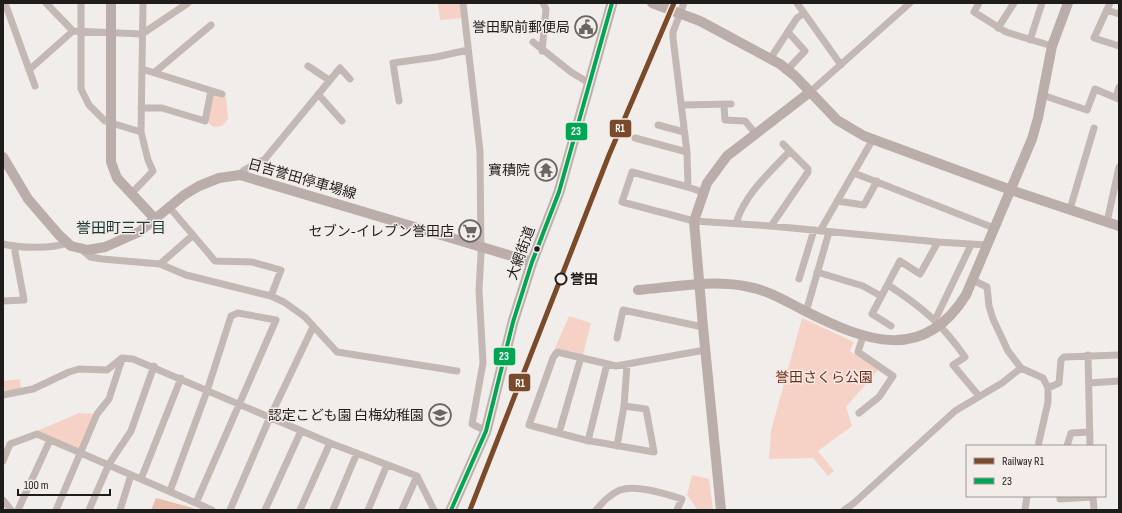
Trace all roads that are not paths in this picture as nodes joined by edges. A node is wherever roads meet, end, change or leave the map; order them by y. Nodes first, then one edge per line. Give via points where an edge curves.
1 (4, 3) edge
2 (81, 3) edge
3 (112, 3) edge
4 (143, 3) edge
5 (188, 3) edge
6 (463, 3) edge
7 (543, 3) edge
8 (612, 3) edge
9 (652, 3) edge
10 (798, 3) edge
11 (909, 3) edge
12 (979, 3) edge
13 (1014, 3) edge
14 (1042, 3) edge
15 (1068, 3) edge
16 (1110, 3) edge
17 (48, 4) edge
18 (177, 6) edge
19 (669, 6) edge
20 (683, 8) edge
21 (1107, 10) junction
22 (804, 13) junction
23 (1119, 14) edge
24 (211, 26) dead end
25 (998, 28) junction
26 (73, 31) junction
27 (81, 32) junction
28 (111, 32) junction
29 (788, 32) junction
30 (142, 34) junction
31 (1030, 40) junction
32 (533, 42) dead end
33 (1052, 46) junction
34 (1119, 46) edge
35 (468, 50) junction
36 (542, 51) junction
37 (770, 59) junction
38 (841, 65) junction
39 (308, 66) dead end
40 (142, 69) junction
41 (29, 70) junction
42 (787, 70) junction
43 (155, 72) junction
44 (350, 79) dead end
45 (329, 80) junction
46 (589, 83) junction
47 (35, 86) dead end
48 (1119, 87) edge
49 (212, 91) junction
50 (810, 92) junction
51 (222, 94) dead end
52 (318, 94) junction
53 (1042, 95) junction
54 (1118, 98) edge
55 (399, 101) dead end
56 (682, 105) junction
57 (141, 108) junction
58 (342, 121) dead end
59 (110, 122) junction
60 (658, 125) dead end
61 (1094, 128) dead end
62 (141, 132) junction
63 (684, 132) junction
64 (756, 134) junction
65 (635, 138) dead end
66 (873, 139) junction
67 (783, 144) dead end
68 (790, 151) junction
69 (687, 152) junction
70 (3, 158) edge
71 (1119, 167) edge
72 (854, 173) junction
73 (240, 175) junction
74 (877, 181) junction
75 (688, 187) junction
76 (1011, 190) junction
77 (702, 192) junction
78 (131, 194) junction
79 (837, 201) junction
80 (170, 208) junction
81 (1070, 209) junction
82 (156, 220) junction
83 (694, 221) junction
84 (1107, 222) junction
85 (736, 223) junction
86 (771, 226) junction
87 (1119, 226) edge
88 (994, 228) junction
89 (817, 230) junction
90 (829, 232) junction
91 (192, 236) junction
92 (938, 242) junction
93 (67, 243) junction
94 (3, 244) edge
95 (971, 245) junction
96 (987, 245) junction
97 (14, 246) junction
98 (481, 246) junction
99 (81, 249) junction
100 (532, 262) junction
101 (160, 264) junction
102 (817, 272) junction
103 (799, 279) dead end
104 (973, 280) junction
105 (700, 285) junction
106 (888, 285) junction
107 (638, 290) dead end
108 (271, 296) junction
109 (881, 296) junction
110 (3, 301) edge
111 (806, 312) junction
112 (937, 323) junction
113 (891, 326) dead end
114 (313, 327) junction
115 (702, 327) junction
116 (863, 336) junction
117 (617, 338) dead end
118 (705, 350) junction
119 (1088, 355) junction
120 (1119, 355) edge
121 (581, 357) junction
122 (122, 358) junction
123 (607, 364) junction
124 (627, 365) junction
125 (154, 366) junction
126 (1021, 368) junction
127 (457, 372) dead end
128 (180, 378) junction
129 (1119, 381) edge
130 (1089, 383) junction
131 (1048, 388) junction
132 (207, 391) junction
133 (3, 395) edge
134 (979, 396) junction
135 (239, 404) junction
136 (624, 406) junction
137 (859, 413) dead end
138 (270, 417) junction
139 (302, 431) junction
140 (486, 431) junction
141 (1090, 432) junction
142 (559, 433) junction
143 (50, 440) junction
144 (588, 441) junction
145 (330, 443) junction
146 (1038, 445) edge
147 (1067, 445) edge
148 (1090, 445) edge
149 (617, 446) junction
150 (80, 453) junction
151 (357, 453) junction
152 (3, 461) edge
153 (109, 464) junction
154 (388, 465) junction
155 (131, 475) junction
156 (417, 476) junction
157 (141, 479) junction
158 (170, 492) junction
159 (1027, 497) edge
160 (1060, 497) edge
161 (1093, 497) edge
162 (3, 500) edge
163 (196, 503) junction
164 (12, 510) edge
165 (18, 510) edge
166 (56, 510) edge
167 (89, 510) edge
168 (120, 510) edge
169 (212, 510) edge
170 (230, 510) edge
171 (265, 510) edge
172 (300, 510) edge
173 (333, 510) edge
174 (368, 510) edge
175 (402, 510) edge
176 (434, 510) edge
177 (451, 510) edge
178 (596, 510) edge
179 (677, 510) edge
180 (722, 510) edge
181 (844, 510) edge
182 (1025, 510) edge
183 (1094, 510) edge

1 - 41 street
2 - 27 street
3 - 28 street
4 - 30 street
5 - 18 street
6 - 35 street
7 - 36 street via 546,9
8 - 46 main road, 大網街道
9 - 19 street
10 - 22 street
11 - 38 street
12 - 25 street via 974,12
13 - 25 street
14 - 31 street
15 - 33 street
16 - 21 street
17 - 26 street
18 - 30 street
19 - 20 street
20 - 37 street via 700,21
20 - 56 street via 673,32
21 - 23 street
21 - 34 street via 1094,38
22 - 29 street via 797,18
22 - 38 street
24 - 43 street
25 - 31 street
26 - 27 street
26 - 41 street
27 - 28 street
27 - 59 street via 81,89 89,105 105,121
28 - 30 street
28 - 59 street
29 - 37 street
29 - 42 street via 805,51
30 - 40 street
31 - 33 street
32 - 36 street
33 - 53 street
35 - 55 street via 393,63
35 - 98 street via 480,151
36 - 46 street
37 - 42 street
38 - 50 street
39 - 45 street
40 - 43 street
40 - 57 street
41 - 47 street
42 - 50 street
43 - 49 street
44 - 45 street via 340,68
45 - 52 street
46 - 100 main road, 大網街道 via 559,192
48 - 54 street
49 - 51 street
49 - 57 street via 205,121 162,108
50 - 64 street
50 - 66 street via 845,126
52 - 58 street
52 - 73 street via 265,159 244,170
53 - 54 street via 1087,110 1095,89
53 - 76 street via 1032,139
56 - 63 street
56 - 64 street via 727,104 725,120 745,121
57 - 62 street
59 - 62 street
59 - 78 street via 113,171
60 - 63 street
61 - 81 street
62 - 78 street via 153,171
63 - 69 street
64 - 77 street via 719,165
65 - 69 street
66 - 72 street
66 - 76 street
67 - 68 street
68 - 85 street via 765,177 741,208
68 - 86 street via 808,172
69 - 75 street
70 - 93 street, 日吉誉田停車場線 via 28,199
71 - 84 street
72 - 74 street
72 - 79 street
73 - 80 street, 日吉誉田停車場線 via 219,178 199,186
73 - 98 street, 日吉誉田停車場線
74 - 79 street via 864,205
74 - 88 street
75 - 77 street
75 - 83 street via 632,172 622,202
76 - 81 street
76 - 88 street
77 - 83 street
78 - 82 street
79 - 89 street
80 - 82 street, 日吉誉田停車場線
80 - 91 street
81 - 84 street
82 - 99 street, 日吉誉田停車場線 via 139,232 115,243 95,249
83 - 85 street
83 - 105 street
84 - 87 street
85 - 86 street
86 - 89 street
88 - 96 street
89 - 90 street
89 - 103 street
90 - 92 street
90 - 102 street
91 - 101 street
91 - 108 street via 215,261 252,262 282,270
92 - 95 street
92 - 106 street via 920,274 900,261
93 - 97 street via 58,246
93 - 99 street, 日吉誉田停車場線
94 - 97 street
95 - 96 street
95 - 112 street
96 - 104 street
97 - 110 street via 24,300
98 - 100 street, 日吉誉田停車場線
98 - 140 street via 479,290 483,363 472,424
99 - 101 street via 90,256 102,259
100 - 140 main road, 大網街道 via 513,322
101 - 108 street via 186,275
102 - 109 street via 863,286
102 - 111 street
104 - 112 street via 952,315
104 - 126 street via 987,287 993,319 1008,352
105 - 107 street
105 - 111 street via 749,287 779,297
105 - 115 street
106 - 109 street
106 - 112 street
108 - 114 street via 305,317
109 - 113 street via 872,314
111 - 116 street
112 - 116 street via 930,332 907,340 880,340
112 - 134 street via 948,333 965,357 953,365
114 - 127 street via 337,352
114 - 138 street
115 - 117 street via 623,310
115 - 118 street
116 - 137 street via 858,352 893,376 879,397
118 - 124 street
118 - 180 street
119 - 120 street
119 - 130 street
119 - 131 street via 1062,358 1059,383
121 - 123 street
121 - 142 street
121 - 142 street via 557,352 528,425
122 - 125 street
122 - 133 street via 107,370 79,369 33,390
122 - 150 street via 109,399 97,414
123 - 124 street
123 - 144 street
124 - 136 street
125 - 128 street
125 - 153 street via 131,431
126 - 131 street via 1043,378
126 - 134 street
128 - 132 street
128 - 157 street
129 - 130 street
130 - 141 street
131 - 146 street via 1048,402
132 - 135 street
132 - 135 street via 231,316 238,313 276,320
132 - 158 street
134 - 181 street via 955,411
135 - 138 street
135 - 163 street
136 - 149 street
136 - 149 street via 646,409 654,452
138 - 139 street
138 - 170 street
139 - 145 street
139 - 171 street
140 - 177 main road, 大網街道
141 - 147 street via 1071,434
141 - 148 street
142 - 144 street
143 - 150 street
143 - 152 street via 37,434 10,444
143 - 165 street
144 - 149 street
145 - 151 street
145 - 172 street
150 - 153 street
150 - 166 street
151 - 154 street
151 - 173 street
153 - 155 street
153 - 167 street
154 - 156 street
154 - 174 street
155 - 157 street
155 - 168 street
156 - 175 street
156 - 176 street
157 - 158 street
158 - 163 street
159 - 182 street
160 - 161 street
161 - 183 street
162 - 164 street
163 - 169 street
178 - 179 street via 605,500 621,490 637,489 682,499

